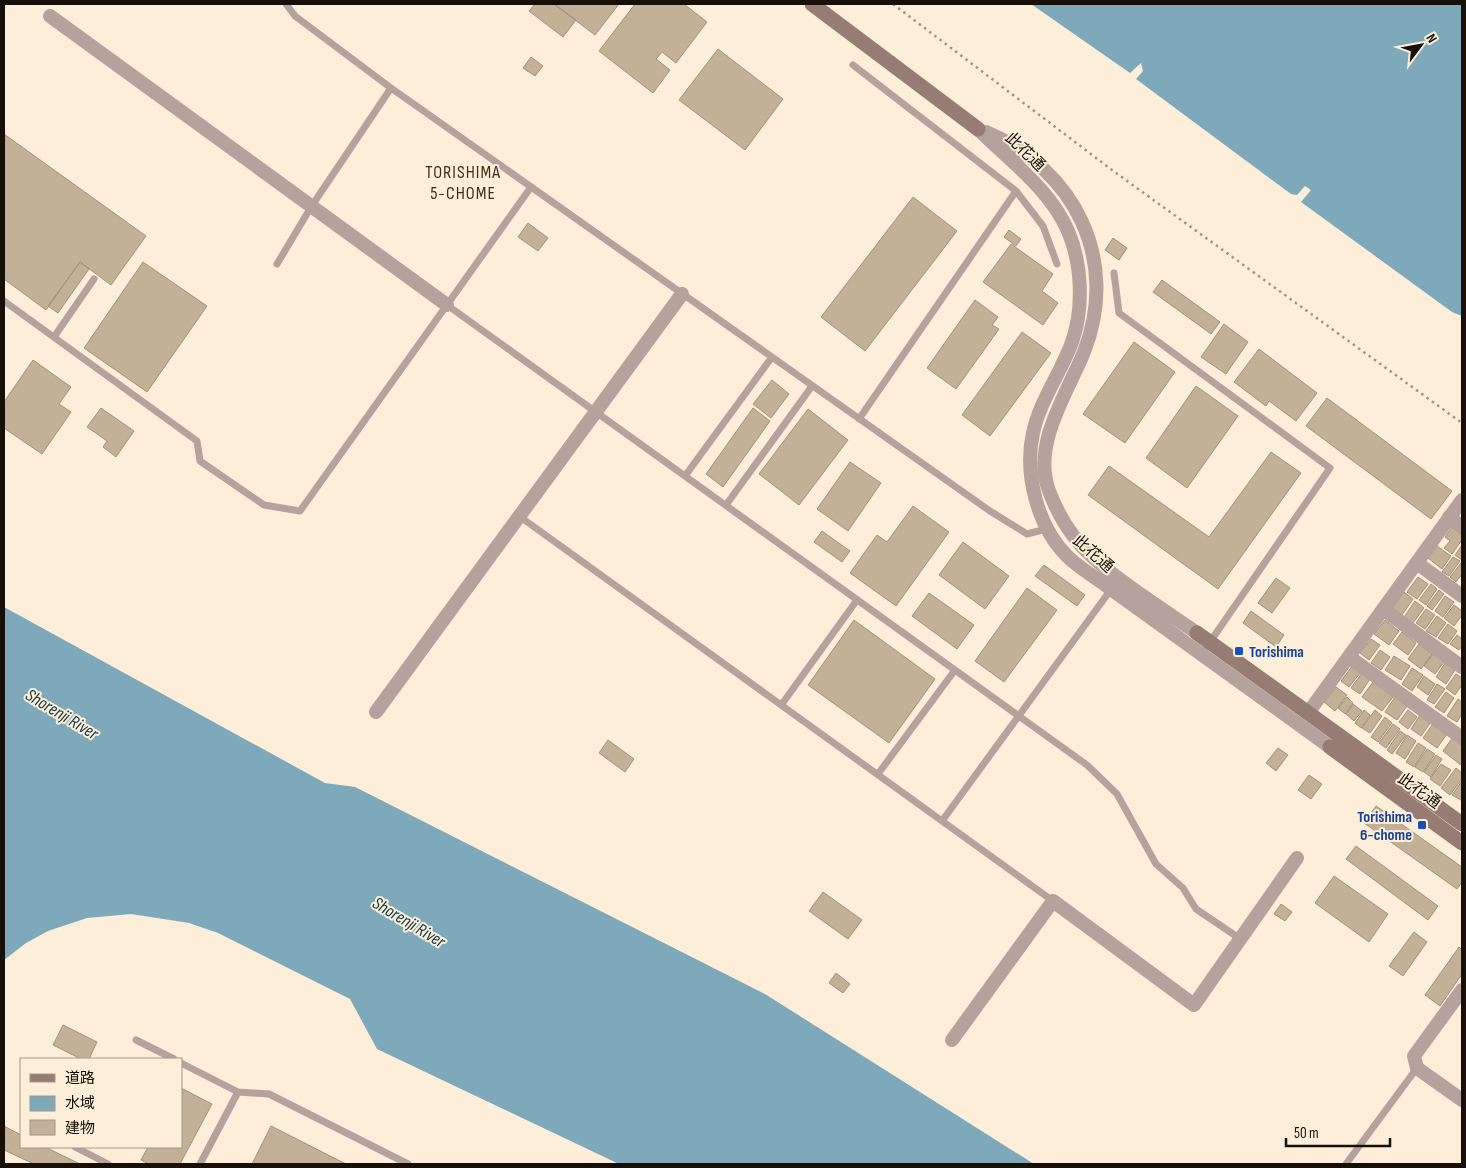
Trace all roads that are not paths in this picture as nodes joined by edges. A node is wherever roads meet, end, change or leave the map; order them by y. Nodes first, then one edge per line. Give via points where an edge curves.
1 (286, 4) edge
2 (812, 4) edge
3 (50, 16) dead end
4 (853, 65) dead end
5 (391, 88) junction
6 (978, 129) junction
7 (531, 187) junction
8 (1016, 191) junction
9 (312, 207) junction
10 (277, 264) dead end
11 (1057, 264) dead end
12 (1114, 273) dead end
13 (94, 280) dead end
14 (682, 294) junction
15 (4, 301) edge
16 (447, 305) junction
17 (54, 337) junction
18 (772, 357) junction
19 (812, 386) junction
20 (596, 412) junction
21 (859, 419) junction
22 (685, 476) junction
23 (1462, 500) edge
24 (726, 505) junction
25 (519, 516) junction
26 (1449, 518) junction
27 (1462, 527) edge
28 (1046, 528) junction
29 (1417, 562) junction
30 (1120, 577) junction
31 (1111, 590) junction
32 (1462, 596) edge
33 (857, 600) junction
34 (1383, 609) junction
35 (1197, 633) joint
36 (1206, 648) junction
37 (1349, 656) junction
38 (1462, 667) edge
39 (955, 670) junction
40 (782, 704) junction
41 (376, 712) dead end
42 (1308, 713) junction
43 (1019, 716) junction
44 (1462, 738) edge
45 (1330, 747) joint
46 (878, 774) junction
47 (942, 821) junction
48 (1462, 824) edge
49 (1462, 843) edge
50 (1298, 858) dead end
51 (1053, 901) junction
52 (1239, 938) junction
53 (1462, 990) edge
54 (136, 1040) dead end
55 (952, 1040) dead end
56 (172, 1058) edge
57 (182, 1064) edge
58 (1417, 1068) junction
59 (238, 1092) junction
60 (1462, 1100) edge
61 (77, 1148) edge
62 (108, 1164) edge
63 (200, 1164) edge
64 (408, 1164) edge
65 (1346, 1164) edge

1 - 5 lane via 295,16
2 - 6 street, 此花通
3 - 9 street
4 - 8 lane
5 - 7 lane
5 - 9 lane
6 - 28 street, 此花通 via 1027,176 1060,214 1076,256 1080,281 1072,343 1033,432 1030,460 1033,485
6 - 30 street, 此花通 via 1010,142 1057,185 1077,210 1091,242 1098,293 1084,350 1055,414 1047,444 1046,467 1048,487 1075,539
7 - 14 lane
7 - 16 lane
8 - 11 lane via 1043,226
8 - 21 lane
9 - 10 lane
9 - 16 street
12 - 36 lane via 1119,312 1330,468
13 - 17 lane
14 - 18 lane
14 - 20 street
15 - 17 lane
16 - 17 lane via 300,511 264,505 200,461 198,441
16 - 20 lane
18 - 19 lane
18 - 22 lane
19 - 21 lane
19 - 24 lane
20 - 22 lane
20 - 25 street
21 - 28 lane via 1026,534
22 - 24 lane
23 - 26 street
24 - 33 lane
25 - 40 lane
25 - 41 street
26 - 27 street
26 - 29 street
28 - 31 street, 此花通 via 1066,555
29 - 32 street
29 - 34 street
30 - 31 lane
30 - 35 street, 此花通
31 - 36 street, 此花通
31 - 43 lane
33 - 39 lane
33 - 40 lane
34 - 37 street
34 - 38 street
35 - 36 street, 此花通
36 - 42 street, 此花通
36 - 45 street, 此花通
37 - 42 street
37 - 44 street
39 - 43 lane
39 - 46 lane
40 - 46 lane
42 - 48 street, 此花通
43 - 47 lane
43 - 52 lane via 1087,765 1117,794 1156,864 1183,888 1196,909
45 - 49 street, 此花通
46 - 47 lane
47 - 51 lane
50 - 52 street
51 - 52 street via 1194,1005
51 - 55 street
53 - 58 street via 1414,1056
54 - 56 lane
57 - 59 lane
58 - 60 street
58 - 65 lane
59 - 63 lane
59 - 64 lane via 269,1094
61 - 62 lane

